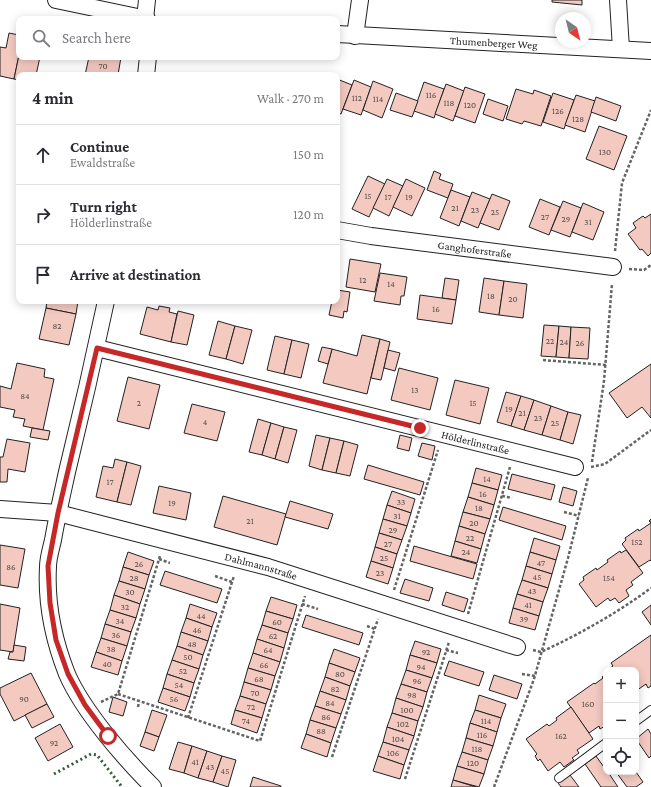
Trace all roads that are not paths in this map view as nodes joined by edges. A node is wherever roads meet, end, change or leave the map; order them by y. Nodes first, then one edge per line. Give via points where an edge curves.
1 (56, 0) edge
2 (147, 0) edge
3 (360, 0) edge
4 (618, 0) edge
5 (132, 16) edge
6 (146, 16) edge
7 (340, 34) edge
8 (355, 36) junction
9 (621, 49) junction
10 (651, 50) edge
11 (148, 60) edge
12 (146, 72) edge
13 (340, 231) edge
14 (613, 267) road end
15 (105, 304) edge
16 (97, 348) junction
17 (575, 467) road end
18 (0, 509) edge
19 (58, 513) junction
20 (517, 647) dead end
21 (651, 710) edge
22 (639, 719) edge
23 (603, 745) edge
24 (559, 778) dead end
25 (153, 787) edge

1 - 5 street
2 - 6 street
3 - 8 street
4 - 9 street
7 - 8 street, Thumenberger Weg
8 - 9 street, Thumenberger Weg
9 - 10 street, Thumenberger Weg
11 - 12 street
13 - 14 street, Ganghoferstraße
15 - 16 street
16 - 17 street, Hölderlinstraße
16 - 19 street
18 - 19 street, Dahlmannstraße
19 - 20 street, Dahlmannstraße via 268,568
19 - 25 street via 48,566 56,640 68,674 85,705 137,771
21 - 22 lane
23 - 24 lane

